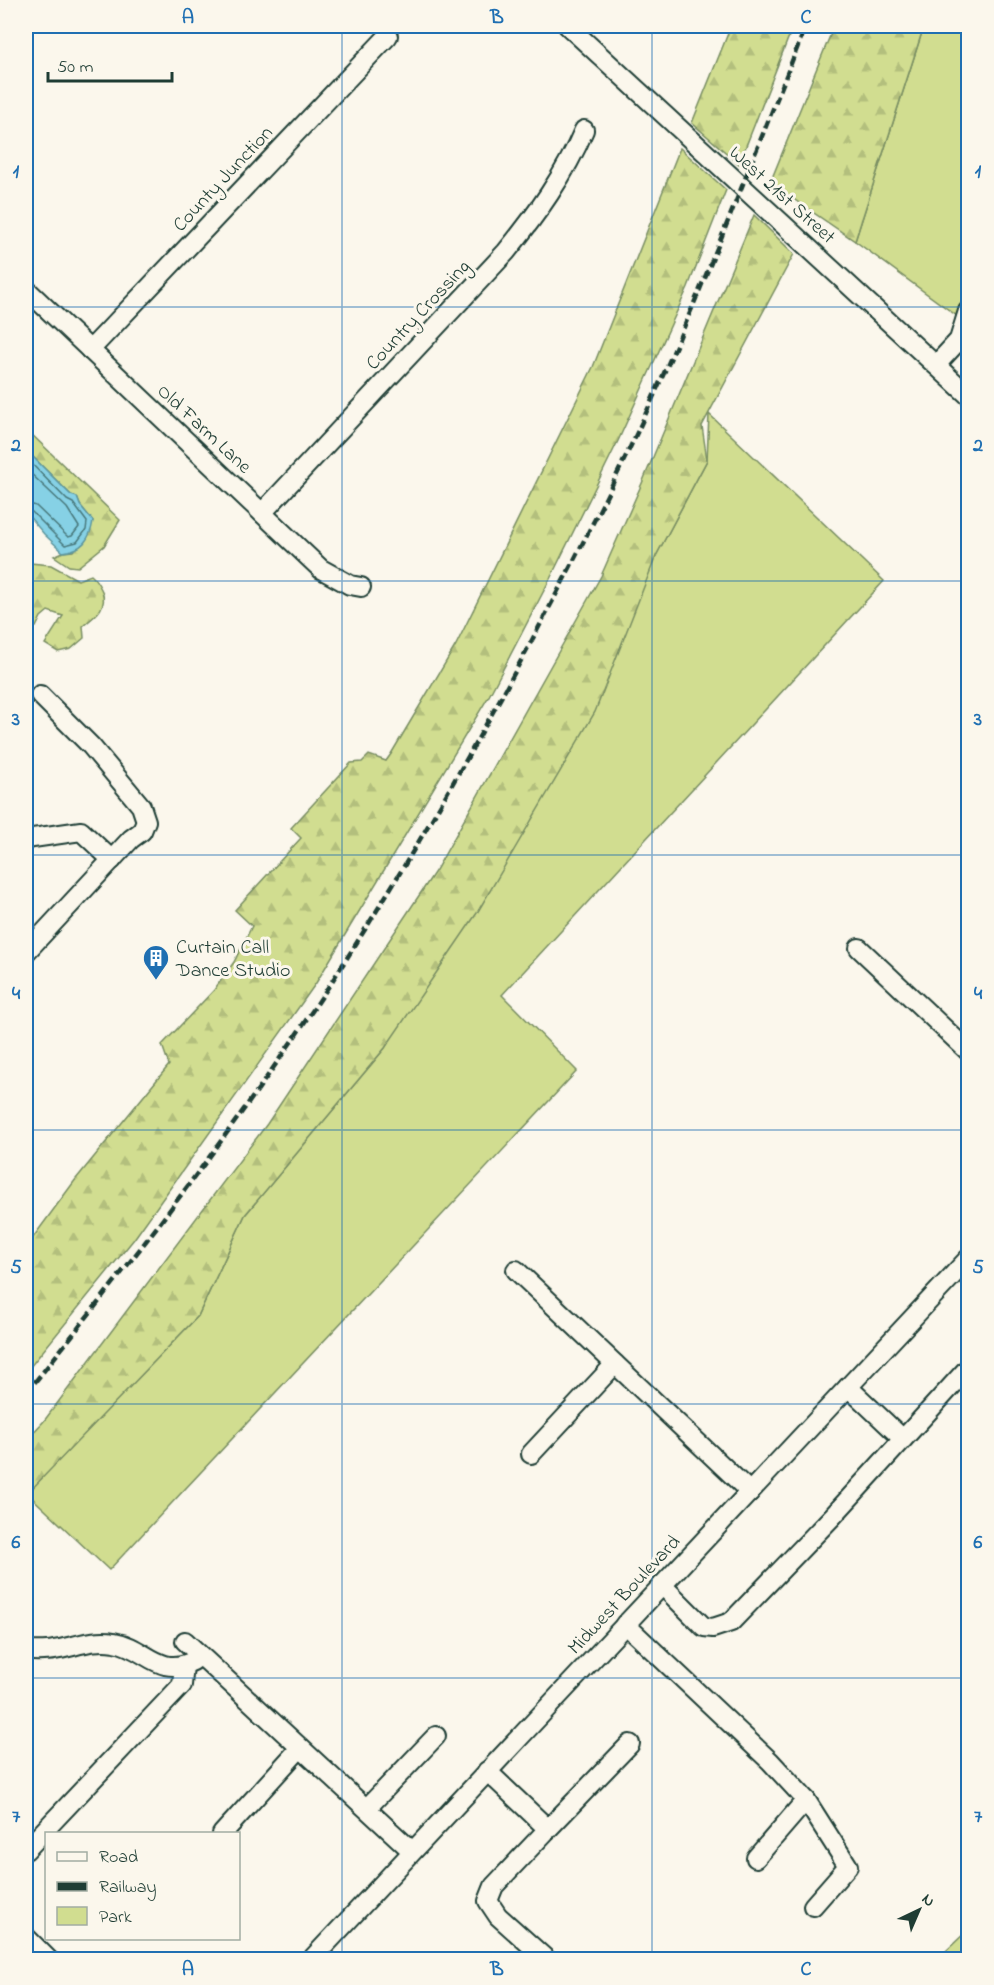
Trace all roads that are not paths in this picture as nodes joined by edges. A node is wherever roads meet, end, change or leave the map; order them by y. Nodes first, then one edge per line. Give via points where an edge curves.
1 (568, 26) edge
2 (388, 36) dead end
3 (584, 130) dead end
4 (26, 289) edge
5 (969, 311) edge
6 (964, 338) edge
7 (90, 350) junction
8 (936, 365) junction
9 (969, 395) edge
10 (262, 513) junction
11 (361, 587) dead end
12 (40, 695) dead end
13 (26, 839) edge
14 (112, 860) junction
15 (28, 946) edge
16 (859, 948) dead end
17 (969, 1051) edge
18 (969, 1259) edge
19 (516, 1270) dead end
20 (615, 1364) junction
21 (969, 1368) edge
22 (848, 1388) junction
23 (903, 1439) junction
24 (531, 1454) dead end
25 (750, 1492) junction
26 (662, 1585) junction
27 (625, 1624) junction
28 (185, 1641) dead end
29 (26, 1650) edge
30 (202, 1657) junction
31 (184, 1665) junction
32 (435, 1736) dead end
33 (630, 1744) dead end
34 (300, 1748) junction
35 (487, 1771) junction
36 (806, 1800) junction
37 (367, 1808) junction
38 (548, 1828) junction
39 (223, 1832) edge
40 (26, 1850) edge
41 (412, 1851) junction
42 (756, 1858) dead end
43 (813, 1906) dead end
44 (26, 1937) edge
45 (49, 1959) edge
46 (311, 1959) edge
47 (547, 1959) edge

1 - 8 street, West 21st Street
2 - 7 street, County Junction
3 - 10 street, Country Crossing via 556,184 506,252
4 - 7 street, Old Farm Lane
5 - 6 street
6 - 8 street
7 - 10 street, Old Farm Lane
8 - 9 street, West 21st Street
10 - 11 street, Old Farm Lane via 321,569
12 - 14 street via 91,746 141,806 146,821 142,831
13 - 14 street via 81,831
14 - 15 street
16 - 17 street
18 - 22 street, Midwest Boulevard
19 - 20 street
20 - 24 street
20 - 25 street
21 - 23 street
22 - 23 street
22 - 25 street, Midwest Boulevard
23 - 26 street via 731,1622 704,1627
25 - 26 street, Midwest Boulevard
26 - 27 street, Midwest Boulevard
27 - 35 street, Midwest Boulevard
27 - 36 street
28 - 30 street
29 - 31 street via 52,1651 96,1641 115,1642 170,1667
30 - 31 street
30 - 34 street
31 - 40 street via 182,1685
32 - 37 street
33 - 38 street
34 - 37 street
34 - 39 street
35 - 38 street
35 - 41 street, Midwest Boulevard
36 - 42 street
36 - 43 street via 848,1866
37 - 41 street
38 - 47 street via 495,1886 488,1901 498,1916
41 - 46 street, Midwest Boulevard
44 - 45 street

